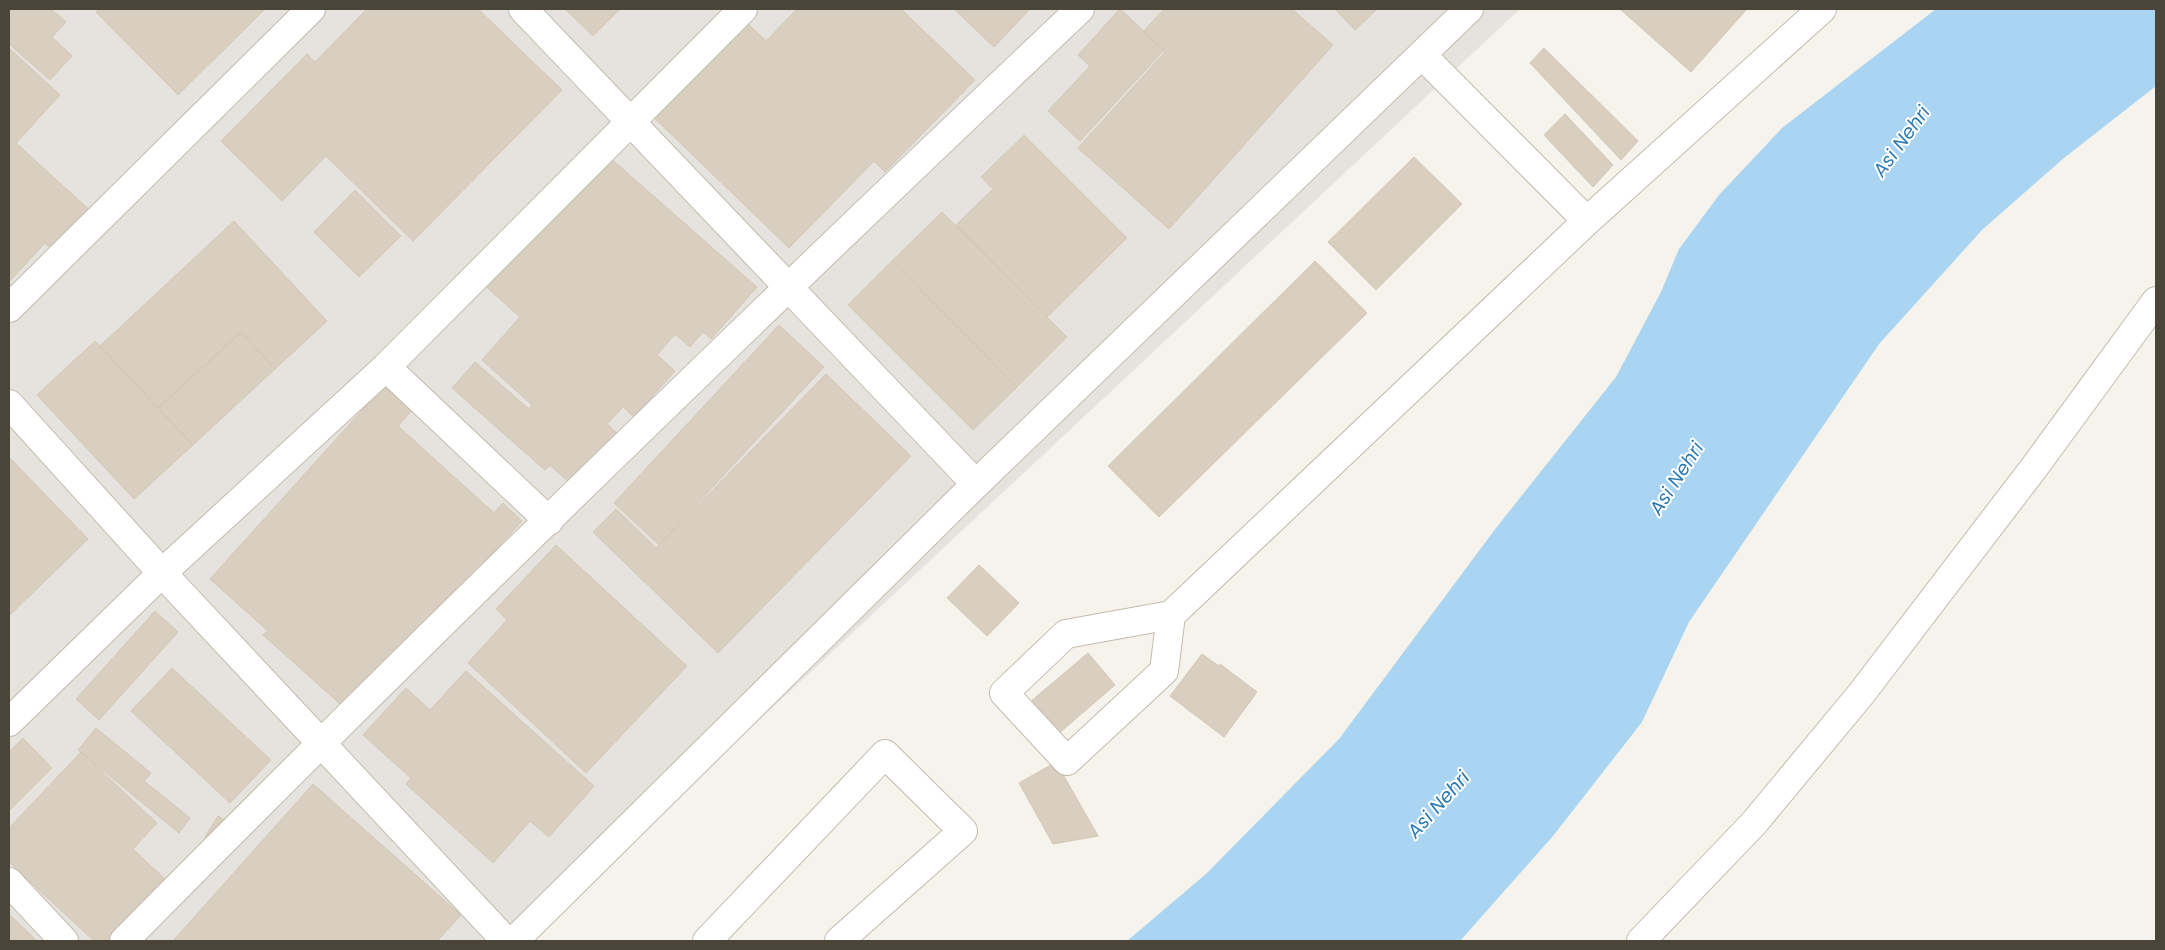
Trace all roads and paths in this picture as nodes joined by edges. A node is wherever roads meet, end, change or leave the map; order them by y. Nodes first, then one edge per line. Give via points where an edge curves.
1 (311, 9) edge
2 (523, 9) edge
3 (743, 9) edge
4 (1080, 9) edge
5 (1822, 9) edge
6 (1459, 12) edge
7 (1422, 55) junction
8 (630, 120) junction
9 (1588, 221) junction
10 (788, 286) junction
11 (2156, 301) edge
12 (9, 308) edge
13 (386, 366) junction
14 (9, 404) edge
15 (976, 484) junction
16 (549, 521) junction
17 (162, 574) junction
18 (1171, 615) junction
19 (9, 722) edge
20 (320, 742) junction
21 (9, 882) edge
22 (64, 941) edge
23 (124, 941) edge
24 (506, 941) edge
25 (514, 941) edge
26 (707, 941) edge
27 (839, 941) edge
28 (1641, 941) edge

1 - 12 street
2 - 8 street
3 - 8 street
4 - 10 street
5 - 9 street
6 - 7 street
7 - 9 street
7 - 15 street
8 - 10 street
8 - 13 street
9 - 18 street
10 - 15 street
10 - 16 street
11 - 28 street via 1861,694 1754,823
13 - 16 street
13 - 17 street
14 - 17 street
15 - 25 street
16 - 20 street
17 - 19 street
17 - 20 street
18 - 18 street via 1066,634 1004,693 1067,761 1164,671
20 - 23 street
20 - 24 street
21 - 22 street
26 - 27 street via 885,754 963,832

